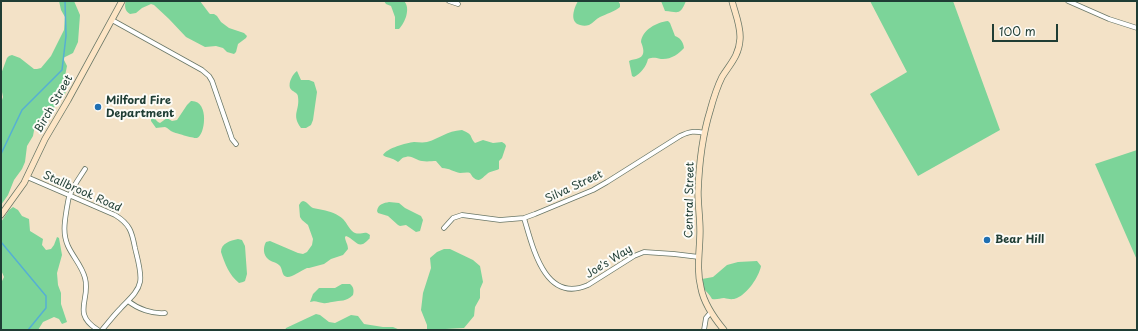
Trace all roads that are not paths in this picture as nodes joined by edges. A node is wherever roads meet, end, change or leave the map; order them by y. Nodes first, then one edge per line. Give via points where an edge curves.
1 (122, 1) edge
2 (450, 1) edge
3 (732, 1) edge
4 (1068, 1) edge
5 (458, 4) dead end
6 (112, 20) junction
7 (1137, 28) edge
8 (705, 133) junction
9 (236, 144) dead end
10 (85, 169) dead end
11 (26, 177) junction
12 (69, 195) junction
13 (1, 215) edge
14 (524, 218) junction
15 (444, 228) dead end
16 (698, 257) junction
17 (128, 301) junction
18 (711, 312) junction
19 (165, 313) dead end
20 (98, 330) edge
21 (102, 330) edge
22 (704, 330) edge
23 (724, 330) edge

1 - 6 street, Birch Street
2 - 5 street
3 - 8 street, Central Street via 739,26 739,45 735,59 722,78
4 - 7 street
6 - 9 street via 210,76
6 - 11 street, Birch Street
8 - 14 street, Silva Street via 694,131 680,136 593,190
8 - 16 street, Central Street via 701,149 698,192
10 - 12 street
11 - 12 street, Stallbrook Road
11 - 13 street, Birch Street
12 - 17 street, Stallbrook Road via 115,215 129,227 141,281
12 - 20 street via 64,224 65,236 86,278 83,314
14 - 15 street, Silva Street via 500,220 462,215 453,218
14 - 16 street, Joe's Way via 531,243 546,274 556,285 564,288 582,288 644,252
16 - 18 street, Central Street via 701,289
17 - 19 street via 134,306 152,312
17 - 21 street, Stallbrook Road
18 - 22 street via 706,318
18 - 23 street, Central Street

